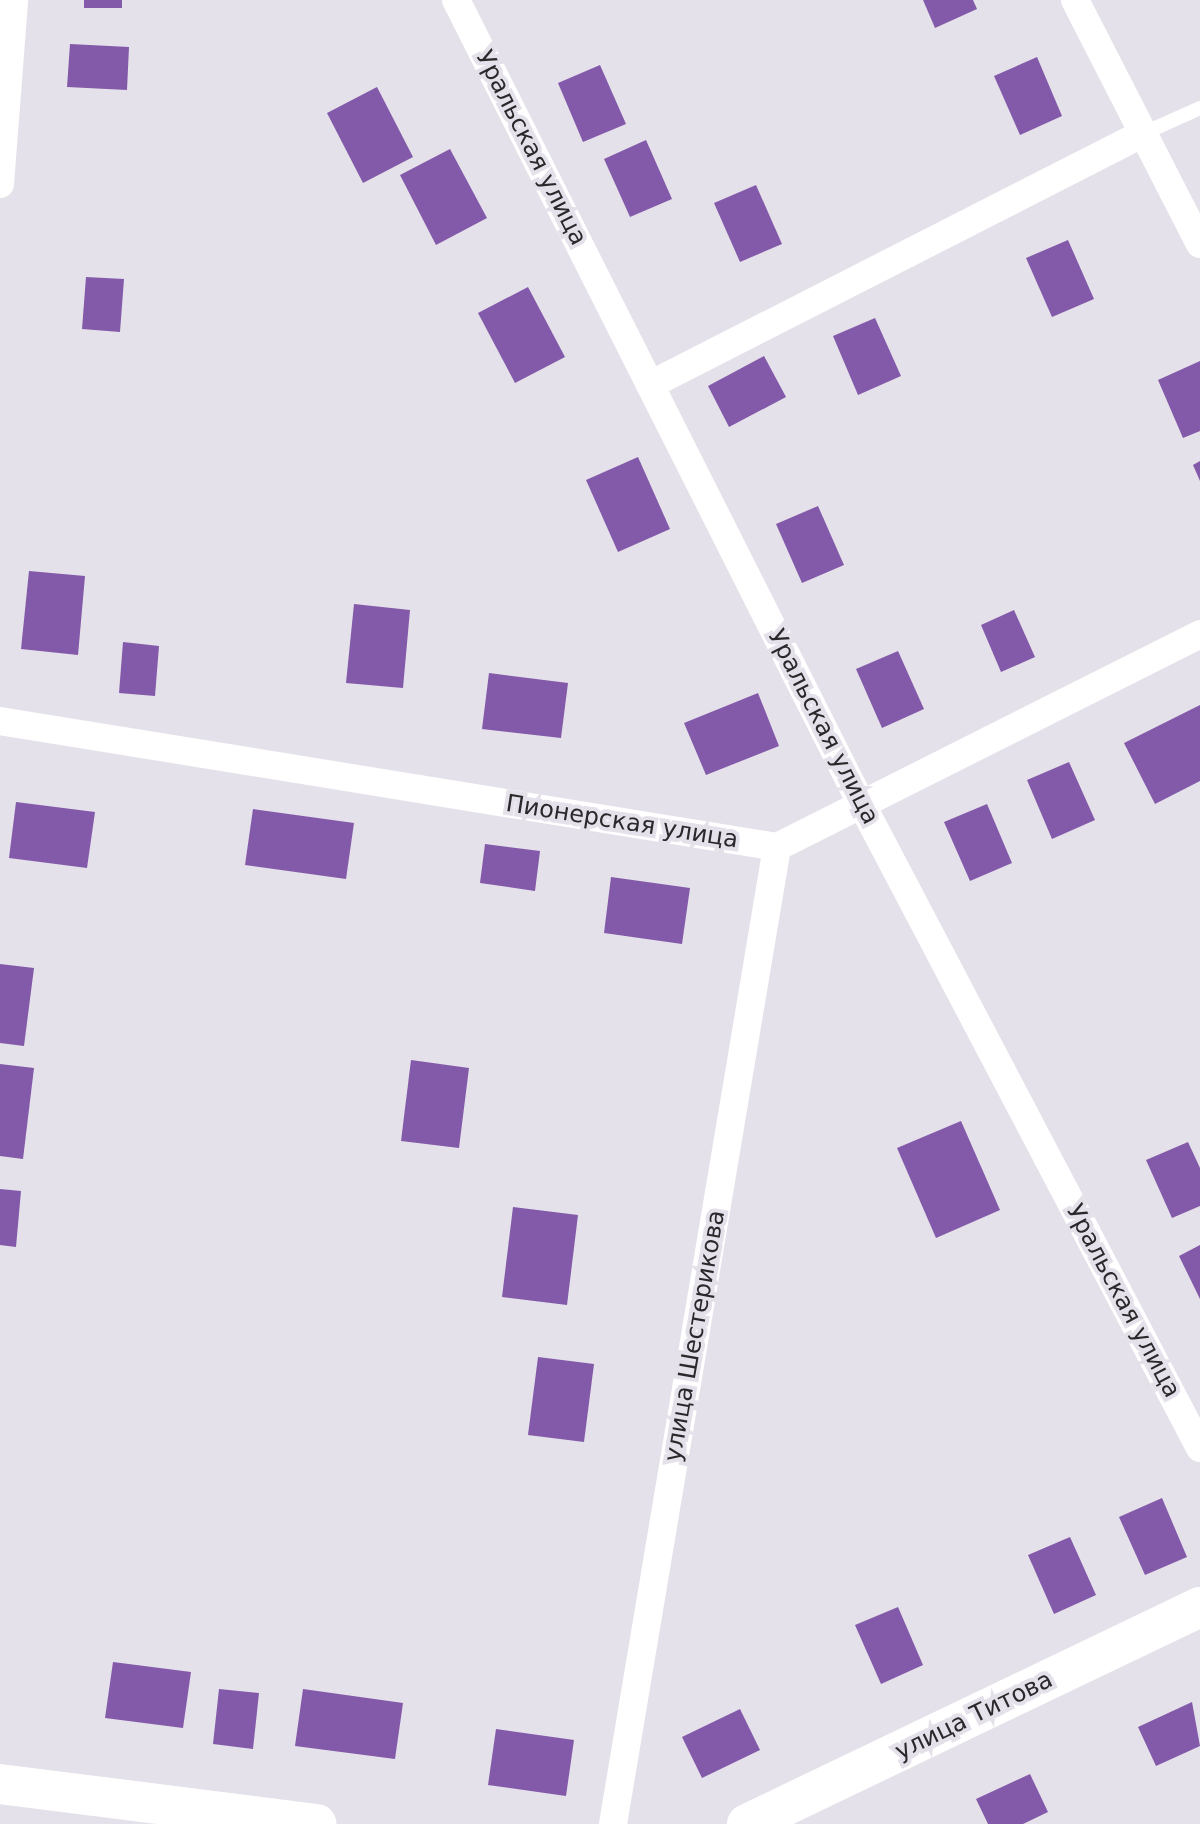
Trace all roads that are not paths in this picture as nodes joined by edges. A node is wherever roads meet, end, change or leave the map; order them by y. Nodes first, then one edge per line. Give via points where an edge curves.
1 (14, 0) edge
2 (456, 0) edge
3 (1075, 0) edge
4 (1200, 108) edge
5 (1142, 134) junction
6 (0, 184) edge
7 (1200, 244) edge
8 (650, 385) junction
9 (1200, 634) edge
10 (0, 721) edge
11 (860, 801) junction
12 (777, 847) junction
13 (1200, 1448) edge
14 (1200, 1607) edge
15 (0, 1784) edge
16 (316, 1824) edge
17 (613, 1824) edge
18 (747, 1824) edge

1 - 6 street
2 - 8 street, Уральская улица
3 - 5 street
4 - 5 lane
5 - 7 street
5 - 8 street
8 - 11 street, Уральская улица
9 - 11 street
10 - 12 street, Пионерская улица
11 - 12 street
11 - 13 street, Уральская улица
12 - 17 street, улица Шестерикова
14 - 18 street, улица Титова
15 - 16 street

